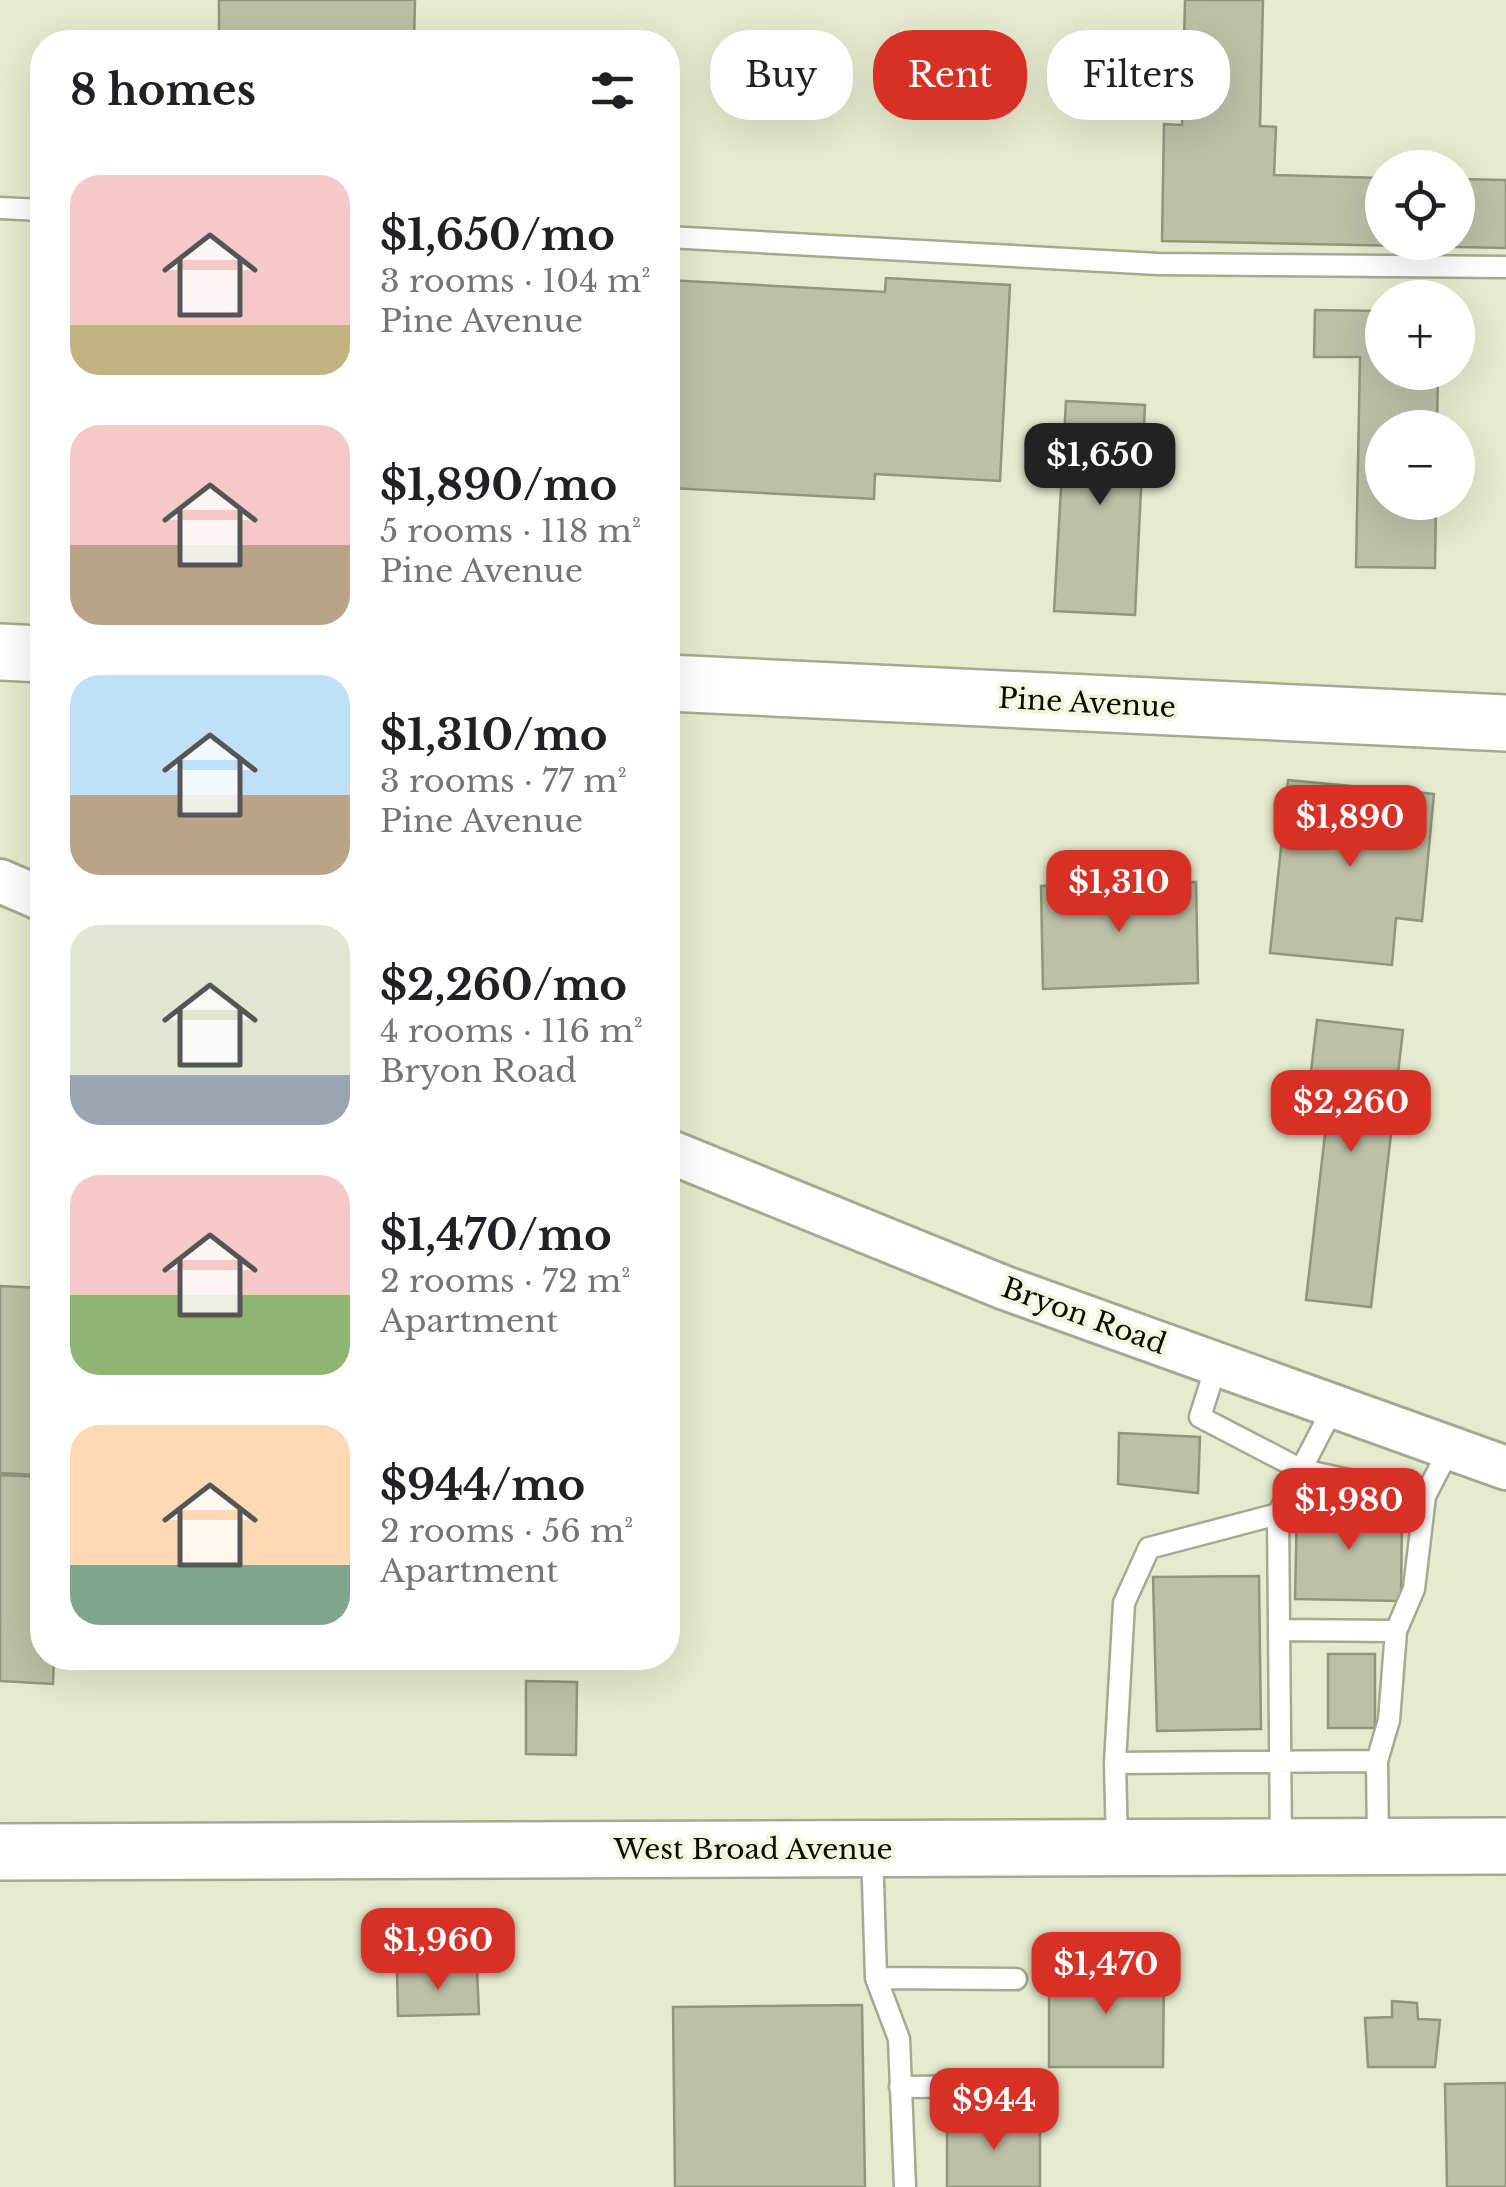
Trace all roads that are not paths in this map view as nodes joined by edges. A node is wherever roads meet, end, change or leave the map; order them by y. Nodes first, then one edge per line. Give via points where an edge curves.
1 (0, 208) edge
2 (30, 209) edge
3 (680, 238) edge
4 (1506, 267) edge
5 (0, 652) edge
6 (30, 653) edge
7 (680, 685) edge
8 (1506, 723) edge
9 (0, 881) edge
10 (30, 893) edge
11 (680, 1156) edge
12 (1216, 1366) junction
13 (1334, 1406) junction
14 (1450, 1448) junction
15 (1506, 1468) edge
16 (1302, 1470) junction
17 (1425, 1496) junction
18 (1278, 1514) junction
19 (1280, 1630) junction
20 (1396, 1630) junction
21 (1377, 1761) junction
22 (1280, 1762) junction
23 (1115, 1763) junction
24 (1281, 1846) junction
25 (1378, 1846) junction
26 (1506, 1846) edge
27 (872, 1847) junction
28 (1117, 1847) junction
29 (0, 1852) edge
30 (876, 1978) junction
31 (1016, 1980) dead end
32 (1026, 2086) dead end
33 (900, 2087) junction
34 (905, 2187) edge

1 - 2 lane
3 - 4 lane via 1158,264
5 - 6 main road
7 - 8 main road, Pine Avenue
9 - 10 street
11 - 12 street, Bryon Road
12 - 13 street, Bryon Road
12 - 16 lane via 1200,1417
13 - 14 street, Bryon Road
13 - 16 lane
14 - 15 street, Bryon Road
14 - 17 lane
16 - 17 lane
16 - 18 lane
17 - 20 lane via 1414,1590
18 - 19 lane
18 - 23 lane via 1149,1548 1124,1603
19 - 20 lane
19 - 22 lane
20 - 21 lane via 1389,1720
21 - 22 lane
21 - 25 lane
22 - 23 lane
22 - 24 lane
23 - 28 lane
24 - 25 main road, West Broad Avenue
24 - 28 main road, West Broad Avenue
25 - 26 main road, West Broad Avenue
27 - 28 main road, West Broad Avenue
27 - 29 main road, West Broad Avenue
27 - 30 lane
30 - 31 lane
30 - 33 lane via 899,2038
32 - 33 lane
33 - 34 lane

